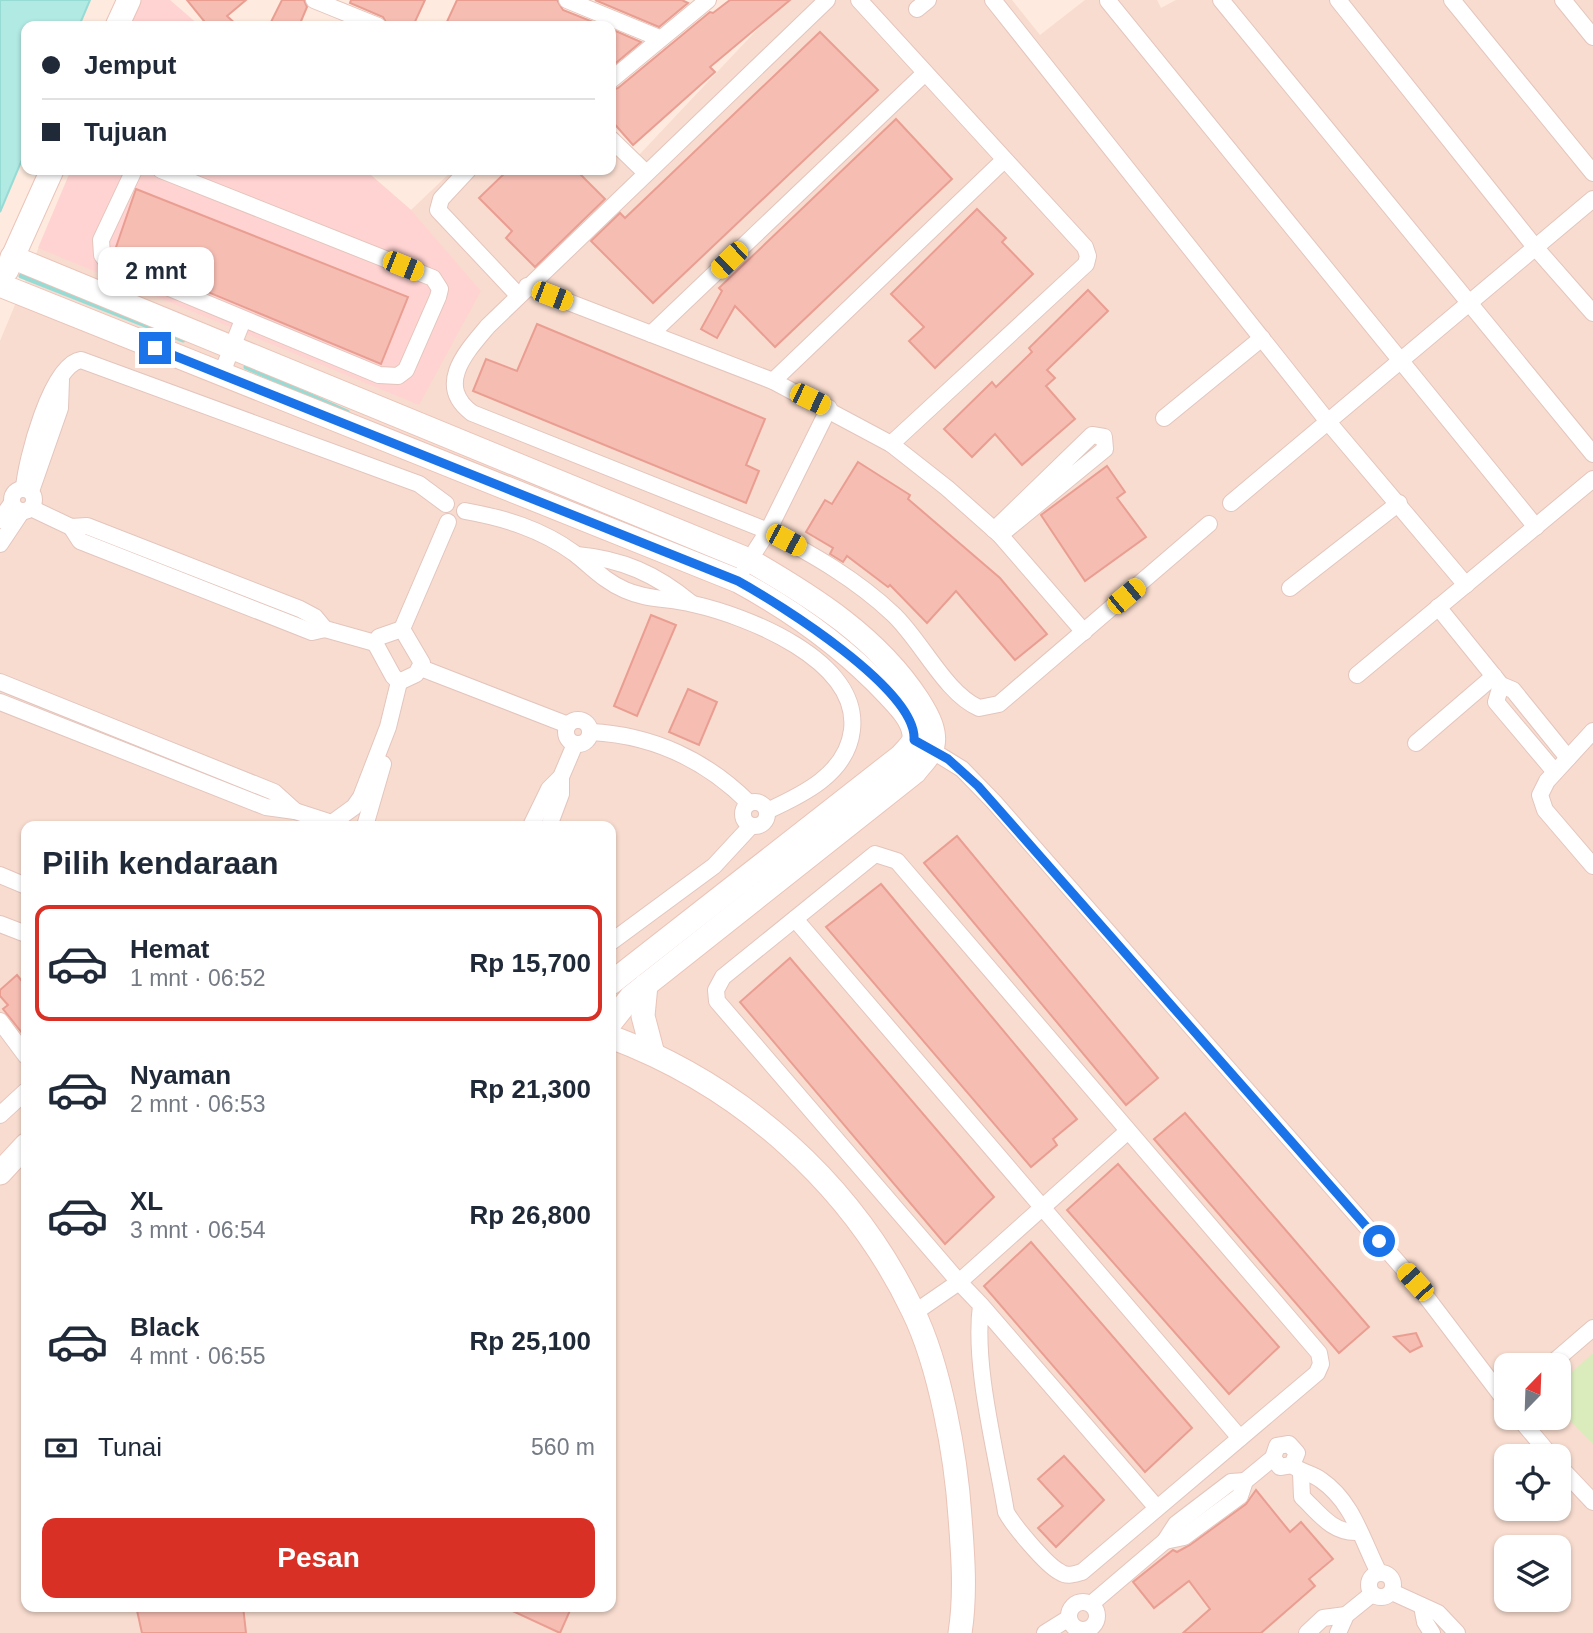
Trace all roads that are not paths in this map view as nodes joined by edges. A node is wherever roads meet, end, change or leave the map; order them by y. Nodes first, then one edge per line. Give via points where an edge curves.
1 (129, 0) edge
2 (314, 0) edge
3 (566, 0) edge
4 (708, 0) edge
5 (827, 0) edge
6 (859, 0) edge
7 (993, 0) edge
8 (1221, 0) edge
9 (1338, 0) edge
10 (1452, 0) edge
11 (1563, 0) edge
12 (1108, 1) edge
13 (119, 21) edge
14 (366, 21) edge
15 (1593, 37) edge
16 (659, 38) junction
17 (925, 73) junction
18 (616, 76) edge
19 (616, 144) edge
20 (1003, 161) junction
21 (645, 172) junction
22 (1593, 173) edge
23 (50, 175) edge
24 (132, 175) edge
25 (174, 175) edge
26 (463, 175) edge
27 (1593, 199) edge
28 (1535, 247) junction
29 (12, 257) junction
30 (0, 285) edge
31 (523, 291) junction
32 (1469, 303) junction
33 (1593, 313) edge
34 (243, 320) junction
35 (651, 334) junction
36 (1262, 338) junction
37 (233, 349) junction
38 (1401, 361) junction
39 (221, 375) junction
40 (773, 381) junction
41 (829, 408) junction
42 (1164, 418) dead end
43 (1329, 423) junction
44 (891, 444) junction
45 (1593, 454) edge
46 (1593, 479) edge
47 (24, 500) junction
48 (1231, 503) dead end
49 (1399, 503) junction
50 (446, 504) junction
51 (465, 511) junction
52 (0, 520) edge
53 (448, 522) junction
54 (1209, 524) dead end
55 (1536, 527) junction
56 (768, 531) junction
57 (997, 533) junction
58 (0, 544) edge
59 (577, 555) junction
60 (749, 560) junction
61 (738, 581) junction
62 (1466, 585) junction
63 (1290, 588) dead end
64 (691, 603) junction
65 (1438, 607) junction
66 (402, 629) junction
67 (1084, 632) junction
68 (375, 643) junction
69 (421, 668) junction
70 (1357, 675) dead end
71 (1497, 681) junction
72 (0, 682) edge
73 (399, 682) junction
74 (0, 702) edge
75 (568, 725) junction
76 (388, 727) junction
77 (1593, 731) edge
78 (591, 732) junction
79 (1416, 743) dead end
80 (575, 744) junction
81 (923, 745) junction
82 (1568, 758) junction
83 (1555, 772) junction
84 (561, 777) junction
85 (749, 803) junction
86 (295, 811) junction
87 (767, 811) junction
88 (324, 821) edge
89 (337, 821) edge
90 (366, 821) edge
91 (533, 821) edge
92 (551, 821) edge
93 (751, 826) junction
94 (1593, 866) edge
95 (0, 875) edge
96 (21, 884) edge
97 (795, 919) junction
98 (0, 924) edge
99 (21, 932) edge
100 (616, 938) edge
101 (616, 979) edge
102 (646, 985) junction
103 (616, 1016) edge
104 (0, 1021) edge
105 (616, 1039) edge
106 (21, 1049) edge
107 (653, 1054) junction
108 (21, 1096) edge
109 (0, 1115) edge
110 (1128, 1131) junction
111 (21, 1150) edge
112 (0, 1173) edge
113 (1043, 1206) junction
114 (959, 1282) junction
115 (981, 1304) junction
116 (914, 1313) junction
117 (1593, 1328) edge
118 (1564, 1353) edge
119 (1494, 1386) edge
120 (1528, 1430) edge
121 (1240, 1438) junction
122 (1541, 1444) edge
123 (1297, 1469) junction
124 (1571, 1479) edge
125 (1593, 1502) edge
126 (1157, 1508) junction
127 (1357, 1532) junction
128 (1379, 1573) junction
129 (1392, 1592) junction
130 (1372, 1594) junction
131 (1091, 1604) junction
132 (1422, 1606) junction
133 (1346, 1615) junction
134 (1069, 1618) junction
135 (1096, 1630) edge
136 (960, 1633) edge
137 (1045, 1633) edge
138 (1307, 1633) edge
139 (1338, 1633) edge
140 (1432, 1633) edge
141 (1457, 1633) edge

1 - 13 street
2 - 14 street
3 - 16 street
4 - 16 street
5 - 21 street
6 - 17 street
7 - 36 street
8 - 32 street
9 - 28 street
10 - 22 street
11 - 15 street
12 - 38 street
16 - 18 street
17 - 20 street
17 - 35 street
19 - 21 street
20 - 40 street
20 - 44 street via 1085,247 1088,260
21 - 31 street
23 - 29 street
24 - 34 street via 101,240 107,262
25 - 34 street via 427,275 440,289 411,363 398,376 379,375
26 - 31 street via 441,198 440,214
27 - 28 street
28 - 32 street
28 - 33 street
29 - 30 street
29 - 37 street
30 - 39 street
31 - 35 street
31 - 56 street via 462,360 454,385 461,404 472,413
32 - 38 street
32 - 45 street
34 - 37 street
35 - 40 street
36 - 42 street
36 - 43 street
37 - 39 street
37 - 60 street
38 - 43 street
38 - 55 street
39 - 61 street
40 - 41 street
41 - 44 street
41 - 56 street
43 - 48 street
43 - 49 street
44 - 57 street
46 - 55 street
47 - 50 street via 33,441 46,404 71,363 89,362 419,484
47 - 52 street
47 - 58 street
47 - 68 street via 71,527 88,526 300,609 325,629
49 - 62 street
49 - 63 street
50 - 51 street via 457,502
50 - 53 street via 442,514
51 - 53 street via 457,523
51 - 59 street via 526,527
53 - 66 street
54 - 67 street
55 - 62 street
56 - 60 street
56 - 67 street via 831,566 876,599 910,632 959,695 979,708 999,704
57 - 57 street via 1092,435 1104,438 1105,449
57 - 67 street
59 - 64 street via 635,567
59 - 64 street via 594,572 626,590 668,602
60 - 61 street
60 - 81 street via 848,624 880,654 929,717
61 - 81 street via 792,612 866,671 909,719
62 - 65 street
64 - 87 street via 742,619 789,641 827,671 848,697 853,725 843,755 816,786
65 - 70 street
65 - 71 street
66 - 68 street
66 - 69 street
68 - 73 street
69 - 73 street
69 - 75 street
71 - 79 street
71 - 82 street via 1513,690
71 - 83 street via 1496,702
72 - 86 street via 274,792
73 - 76 street
74 - 86 street via 266,807
75 - 78 street via 582,720
75 - 80 street via 566,734
76 - 89 street via 361,797
76 - 90 street via 390,740
77 - 82 street
78 - 80 street via 586,742
78 - 85 street via 633,737 691,759 713,771
80 - 84 street
81 - 101 street via 901,756
81 - 102 street via 915,772
81 - 119 street via 962,769 993,802 1415,1282
82 - 83 street
83 - 94 street via 1542,788 1541,802
84 - 91 street via 549,789
84 - 92 street via 561,794
85 - 87 street via 760,802
85 - 93 street via 743,812
86 - 88 street
87 - 93 street via 765,821
93 - 100 street via 714,866
95 - 96 street
97 - 110 street via 875,854 897,861
97 - 113 street
97 - 114 street via 723,977 716,1001
98 - 99 street
102 - 103 street
102 - 107 street via 643,1016
104 - 106 street
105 - 107 street
107 - 116 street via 747,1111 827,1182 858,1218
108 - 109 street
110 - 113 street
110 - 121 street via 1319,1353 1317,1373
111 - 112 street
113 - 114 street
113 - 121 street
114 - 115 street
114 - 116 street
115 - 126 street
115 - 126 street via 978,1324 986,1393 1006,1512 1012,1522 1059,1572 1071,1575 1082,1572
116 - 136 street via 945,1410 958,1482 963,1562
117 - 118 street
120 - 122 street
121 - 126 street
123 - 127 street via 1324,1482 1353,1514
123 - 127 street via 1301,1497 1335,1528
123 - 131 street via 1297,1453 1289,1444 1277,1446 1273,1458 1245,1481 1240,1496 1185,1537 1165,1541
124 - 125 street
127 - 128 street
128 - 129 street via 1389,1575 1394,1583
128 - 130 street via 1371,1577 1368,1586
129 - 130 street via 1383,1598
129 - 132 street
130 - 133 street
131 - 134 street via 1075,1604
131 - 135 street via 1098,1615
132 - 140 street
132 - 141 street via 1438,1612
133 - 138 street via 1323,1618
133 - 139 street
134 - 135 street via 1079,1630
134 - 137 street

